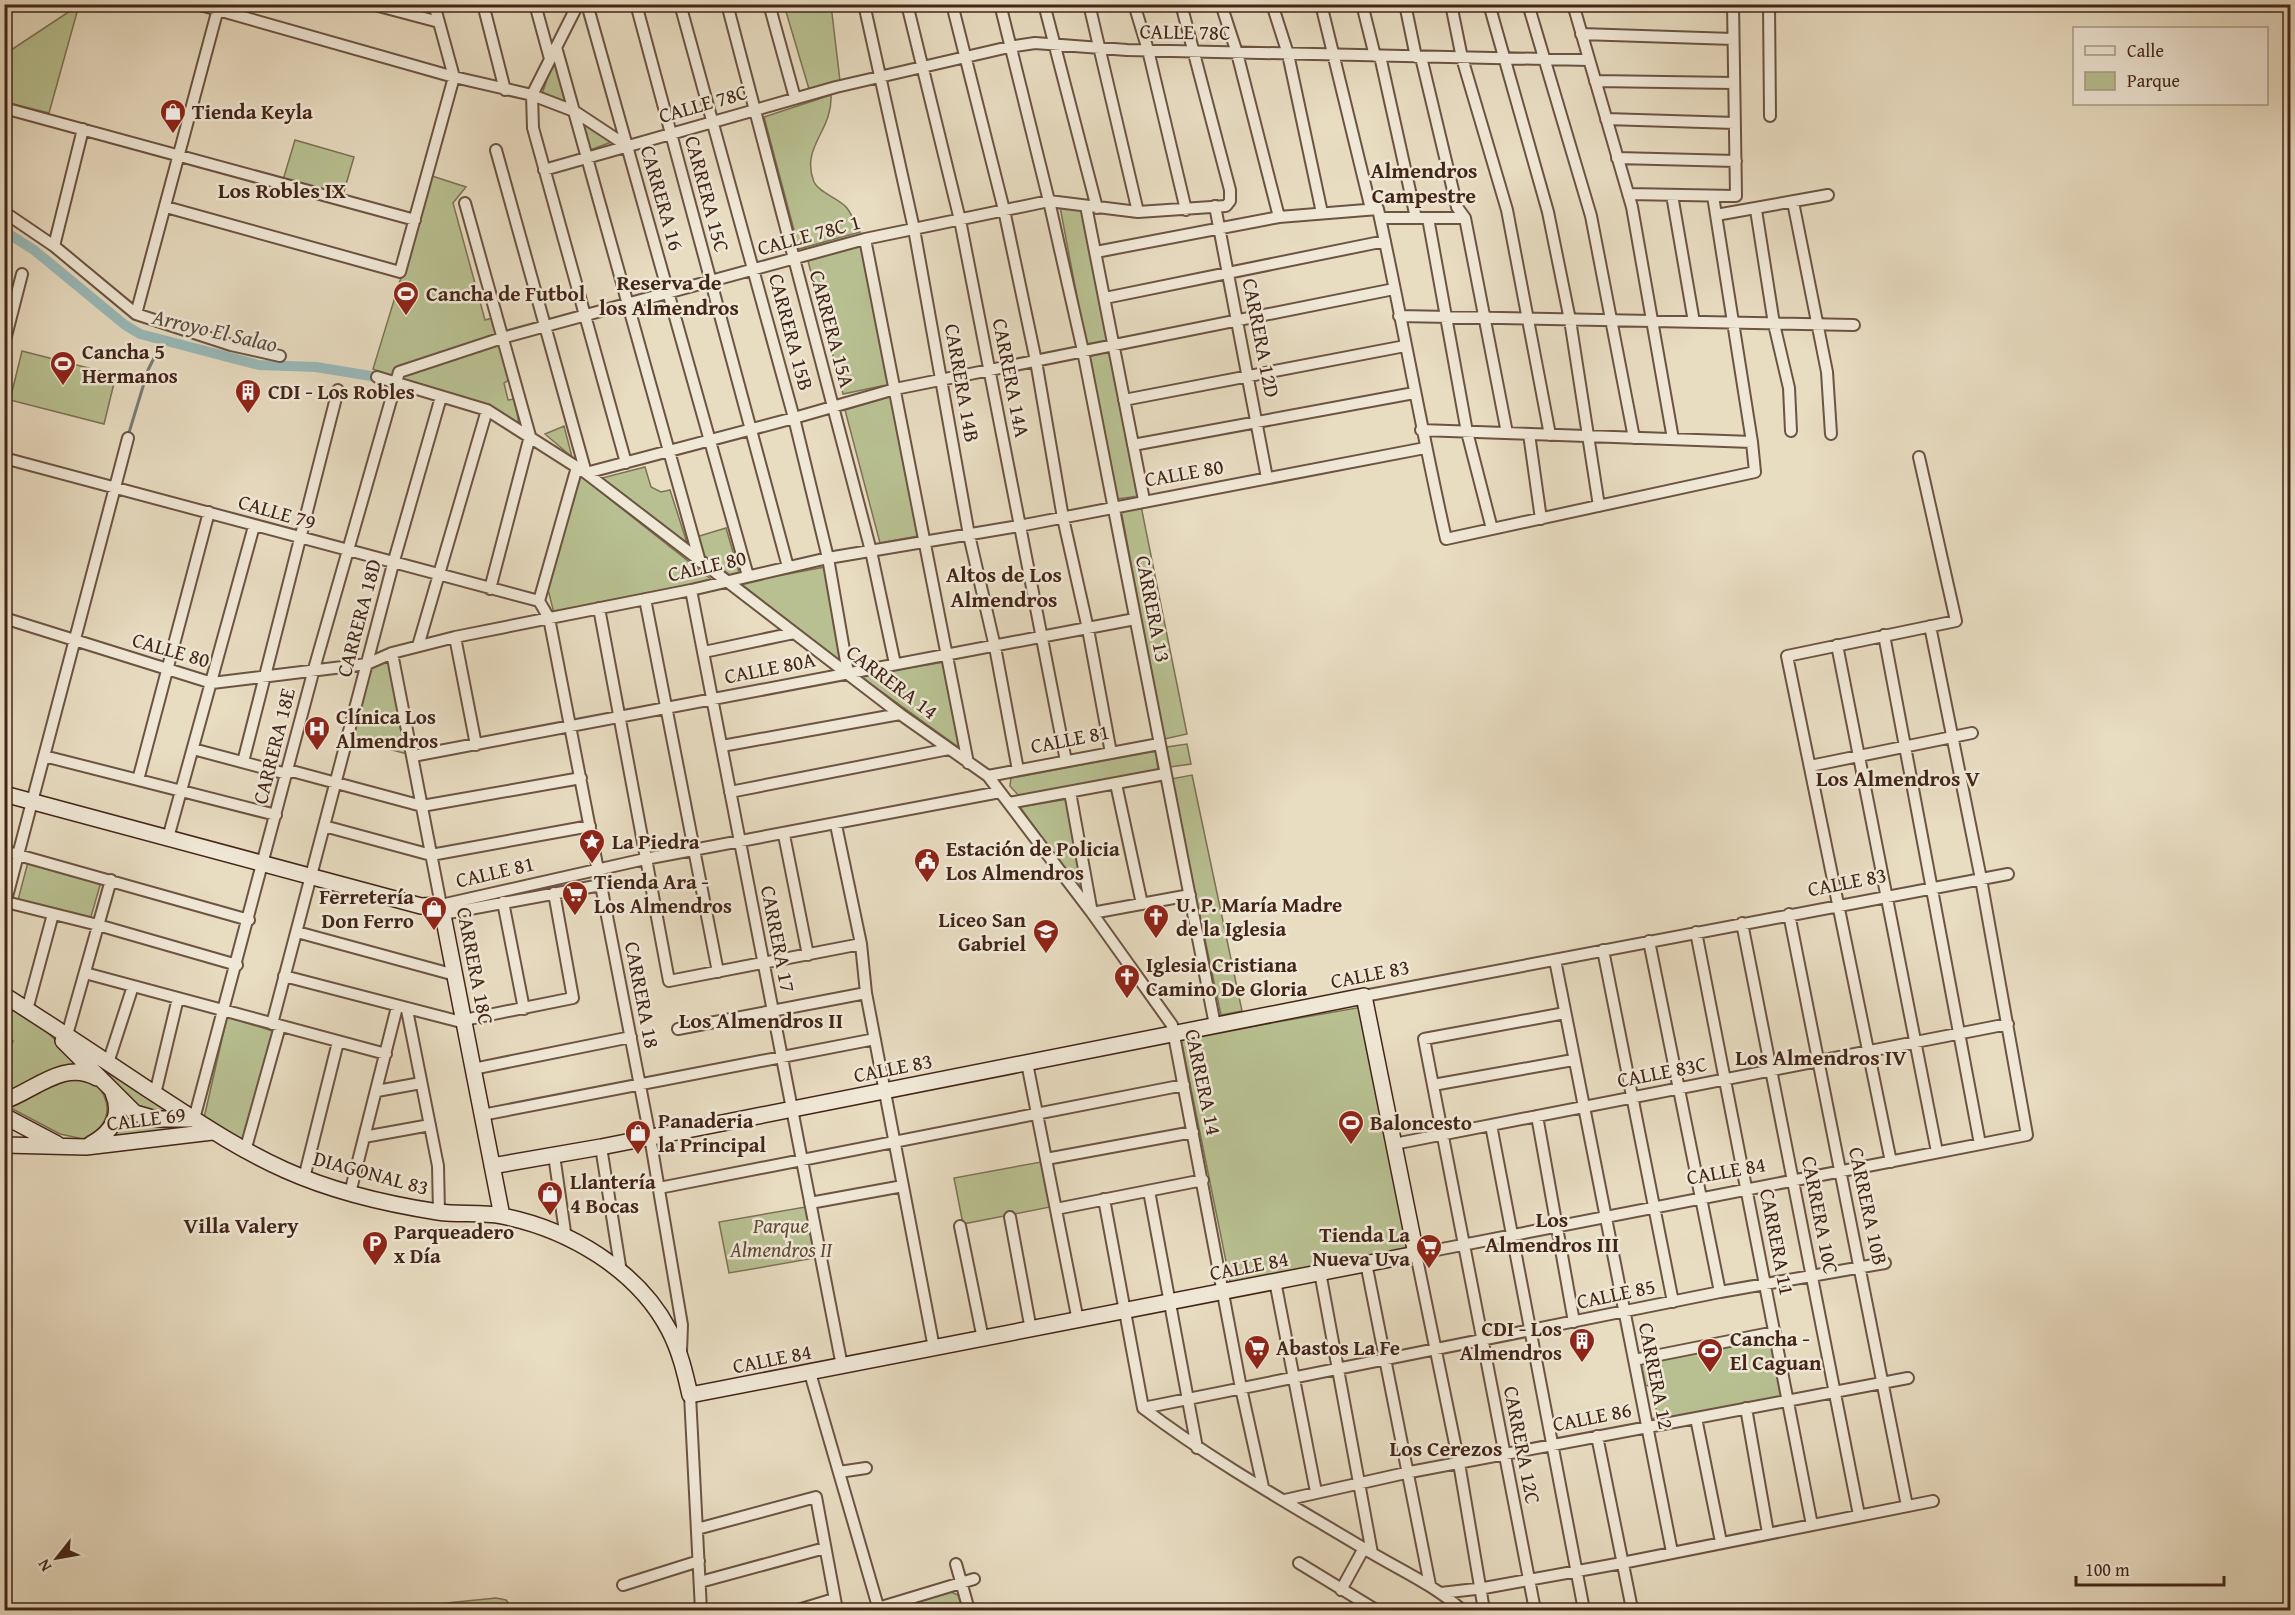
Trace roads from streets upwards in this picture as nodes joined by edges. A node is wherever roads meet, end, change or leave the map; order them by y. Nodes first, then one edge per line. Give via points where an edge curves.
1 (197, 4) edge
2 (371, 4) edge
3 (434, 4) edge
4 (483, 4) edge
5 (535, 4) edge
6 (578, 4) edge
7 (588, 4) edge
8 (636, 4) edge
9 (680, 4) edge
10 (727, 4) edge
11 (769, 4) edge
12 (864, 4) edge
13 (907, 4) edge
14 (952, 4) edge
15 (999, 4) edge
16 (1044, 4) edge
17 (1089, 4) edge
18 (1134, 4) edge
19 (1181, 4) edge
20 (1221, 4) edge
21 (1272, 4) edge
22 (1321, 4) edge
23 (1362, 4) edge
24 (1405, 4) edge
25 (1451, 4) edge
26 (1489, 4) edge
27 (1528, 4) edge
28 (1573, 4) edge
29 (1692, 4) edge
30 (1769, 4) edge
31 (1733, 5) edge
32 (384, 6) edge
33 (219, 7) edge
34 (439, 22) junction
35 (1581, 34) junction
36 (1733, 39) junction
37 (1056, 45) junction
38 (556, 47) junction
39 (1009, 47) junction
40 (1100, 48) junction
41 (1148, 50) junction
42 (1195, 51) junction
43 (1236, 52) junction
44 (1287, 54) junction
45 (1332, 55) junction
46 (1378, 56) junction
47 (1418, 57) junction
48 (966, 58) junction
49 (1462, 58) junction
50 (550, 59) junction
51 (1504, 59) junction
52 (1546, 59) junction
53 (1589, 60) junction
54 (920, 66) junction
55 (454, 76) junction
56 (879, 76) junction
57 (1595, 81) junction
58 (1734, 83) junction
59 (506, 90) junction
60 (532, 95) junction
61 (795, 98) junction
62 (4, 108) edge
63 (754, 110) junction
64 (574, 111) junction
65 (1770, 116) dead end
66 (1606, 119) junction
67 (711, 122) junction
68 (1735, 123) junction
69 (83, 129) junction
70 (671, 134) junction
71 (627, 146) junction
72 (496, 150) dead end
73 (179, 156) junction
74 (587, 158) junction
75 (1617, 158) junction
76 (1737, 161) junction
77 (544, 170) junction
78 (1628, 194) junction
79 (1672, 195) junction
80 (1828, 195) dead end
81 (1713, 196) junction
82 (1049, 201) junction
83 (1793, 202) junction
84 (465, 203) dead end
85 (1215, 206) junction
86 (166, 207) junction
87 (1091, 207) junction
88 (1371, 209) junction
89 (1004, 210) junction
90 (1186, 210) junction
91 (1756, 210) junction
92 (4, 212) edge
93 (1138, 212) junction
94 (1322, 213) junction
95 (1716, 215) junction
96 (1279, 218) junction
97 (1380, 218) junction
98 (1416, 218) junction
99 (1428, 218) junction
100 (1465, 218) junction
101 (415, 220) junction
102 (960, 220) junction
103 (1219, 228) junction
104 (914, 229) junction
105 (865, 239) junction
106 (1385, 242) junction
107 (54, 246) junction
108 (1096, 252) junction
109 (794, 259) junction
110 (754, 270) junction
111 (1227, 272) junction
112 (22, 274) dead end
113 (711, 282) junction
114 (1394, 289) junction
115 (668, 293) junction
116 (1105, 298) junction
117 (628, 305) junction
118 (136, 314) junction
119 (585, 316) junction
120 (1400, 316) junction
121 (1445, 317) junction
122 (1484, 317) junction
123 (1528, 319) junction
124 (1570, 320) junction
125 (1236, 321) junction
126 (1611, 321) junction
127 (1654, 322) junction
128 (1694, 322) junction
129 (1733, 323) junction
130 (1774, 324) junction
131 (1818, 325) junction
132 (1854, 325) dead end
133 (544, 327) junction
134 (502, 338) junction
135 (4, 344) edge
136 (1113, 346) junction
137 (1405, 346) junction
138 (1083, 351) junction
139 (280, 356) dead end
140 (1036, 361) junction
141 (989, 371) junction
142 (1246, 375) junction
143 (377, 377) dead end
144 (942, 379) junction
145 (395, 383) junction
146 (895, 389) junction
147 (338, 390) dead end
148 (1414, 393) junction
149 (441, 397) junction
150 (1124, 400) junction
151 (833, 408) junction
152 (487, 410) junction
153 (794, 418) junction
154 (1256, 421) junction
155 (751, 429) junction
156 (1421, 430) junction
157 (1791, 431) dead end
158 (1467, 432) junction
159 (1507, 433) junction
160 (1529, 434) junction
161 (1831, 434) dead end
162 (1550, 435) junction
163 (530, 436) junction
164 (1587, 436) junction
165 (128, 438) dead end
166 (1634, 438) junction
167 (1673, 439) junction
168 (710, 440) junction
169 (1752, 442) junction
170 (1133, 446) junction
171 (1425, 448) junction
172 (669, 452) junction
173 (1919, 457) dead end
174 (4, 458) edge
175 (626, 463) junction
176 (581, 470) junction
177 (1267, 478) junction
178 (115, 487) junction
179 (1144, 500) junction
180 (1599, 506) junction
181 (1114, 507) junction
182 (209, 512) junction
183 (1063, 518) junction
184 (1540, 519) junction
185 (254, 526) junction
186 (1019, 526) junction
187 (1492, 529) junction
188 (969, 535) junction
189 (299, 539) junction
190 (925, 542) junction
191 (347, 551) junction
192 (871, 551) junction
193 (828, 558) junction
194 (700, 562) junction
195 (393, 564) junction
196 (788, 567) junction
197 (439, 576) junction
198 (748, 576) junction
199 (727, 581) junction
200 (490, 589) junction
201 (691, 590) junction
202 (645, 599) junction
203 (539, 601) junction
204 (598, 608) junction
205 (4, 618) edge
206 (549, 618) junction
207 (1135, 619) junction
208 (1930, 626) junction
209 (1088, 629) junction
210 (794, 633) junction
211 (1884, 635) junction
212 (455, 637) junction
213 (1042, 638) junction
214 (75, 642) junction
215 (1837, 645) junction
216 (418, 646) junction
217 (995, 647) junction
218 (704, 652) junction
219 (392, 653) junction
220 (947, 655) junction
221 (367, 664) junction
222 (896, 664) junction
223 (314, 669) junction
224 (167, 670) junction
225 (848, 673) junction
226 (264, 676) junction
227 (212, 683) junction
228 (713, 699) junction
229 (666, 708) junction
230 (900, 714) junction
231 (620, 718) junction
232 (572, 728) junction
233 (1972, 733) dead end
234 (1952, 737) junction
235 (1159, 744) junction
236 (476, 745) junction
237 (722, 746) junction
238 (1907, 747) junction
239 (193, 749) junction
240 (949, 749) junction
241 (1111, 753) junction
242 (44, 756) junction
243 (413, 756) junction
244 (1858, 756) junction
245 (1066, 761) junction
246 (243, 762) junction
247 (968, 763) junction
248 (1810, 766) junction
249 (1018, 770) junction
250 (287, 772) junction
251 (1165, 774) junction
252 (988, 776) junction
253 (581, 778) junction
254 (138, 780) junction
255 (335, 782) junction
256 (1116, 784) junction
257 (182, 791) junction
258 (730, 792) junction
259 (1000, 792) junction
260 (1070, 792) junction
261 (4, 795) edge
262 (32, 801) junction
263 (1010, 803) junction
264 (422, 806) junction
265 (276, 816) junction
266 (836, 825) junction
267 (324, 826) junction
268 (590, 826) junction
269 (784, 835) junction
270 (168, 838) junction
271 (739, 841) junction
272 (695, 850) junction
273 (4, 851) edge
274 (18, 854) junction
275 (431, 855) junction
276 (645, 859) junction
277 (263, 864) junction
278 (598, 870) junction
279 (2008, 874) dead end
280 (311, 876) junction
281 (1981, 879) junction
282 (111, 880) junction
283 (601, 885) junction
284 (1933, 888) junction
285 (554, 893) junction
286 (1190, 895) junction
287 (1886, 897) junction
288 (503, 903) junction
289 (1142, 904) junction
290 (5, 905) edge
291 (1839, 906) junction
292 (442, 910) junction
293 (1092, 913) junction
294 (53, 914) junction
295 (1789, 914) junction
296 (249, 920) junction
297 (1742, 923) junction
298 (98, 925) junction
299 (297, 932) junction
300 (1696, 932) junction
301 (1649, 941) junction
302 (861, 944) junction
303 (1603, 950) junction
304 (808, 955) junction
305 (1555, 960) junction
306 (763, 964) junction
307 (237, 965) junction
308 (718, 972) junction
309 (85, 973) junction
310 (455, 975) junction
311 (284, 976) junction
312 (133, 986) junction
313 (867, 993) junction
314 (4, 995) edge
315 (1364, 996) junction
316 (178, 998) junction
317 (402, 1008) junction
318 (524, 1009) junction
319 (225, 1011) junction
320 (772, 1012) junction
321 (1565, 1013) junction
322 (33, 1014) junction
323 (464, 1022) junction
324 (2008, 1024) junction
325 (276, 1025) junction
326 (1215, 1025) junction
327 (678, 1029) dead end
328 (1174, 1033) junction
329 (1960, 1033) junction
330 (67, 1035) junction
331 (631, 1037) junction
332 (875, 1039) junction
333 (338, 1042) junction
334 (1915, 1042) junction
335 (1868, 1052) junction
336 (386, 1054) junction
337 (781, 1058) junction
338 (1573, 1060) junction
339 (1818, 1062) junction
340 (108, 1063) junction
341 (1027, 1063) junction
342 (473, 1069) junction
343 (1772, 1071) junction
344 (1725, 1080) junction
345 (421, 1083) junction
346 (640, 1085) junction
347 (1184, 1085) junction
348 (1433, 1085) junction
349 (108, 1087) junction
350 (1677, 1089) junction
351 (376, 1091) junction
352 (885, 1091) junction
353 (155, 1094) junction
354 (1631, 1097) junction
355 (4, 1101) edge
356 (1582, 1107) junction
357 (791, 1110) junction
358 (1037, 1114) junction
359 (482, 1115) junction
360 (4, 1116) edge
361 (1537, 1116) junction
362 (194, 1119) junction
363 (429, 1125) junction
364 (1491, 1125) junction
365 (212, 1132) junction
366 (1194, 1132) junction
367 (1442, 1135) junction
368 (364, 1137) junction
369 (650, 1137) junction
370 (895, 1141) junction
371 (1394, 1144) junction
372 (1980, 1144) junction
373 (4, 1145) edge
374 (78, 1147) junction
375 (601, 1147) junction
376 (244, 1151) junction
377 (1937, 1152) junction
378 (554, 1155) junction
379 (1046, 1159) junction
380 (801, 1160) junction
381 (1891, 1162) junction
382 (492, 1166) junction
383 (1840, 1172) junction
384 (304, 1178) junction
385 (1203, 1180) junction
386 (1793, 1181) junction
387 (903, 1186) junction
388 (659, 1188) junction
389 (1746, 1189) junction
390 (1149, 1191) junction
391 (350, 1193) junction
392 (1700, 1197) junction
393 (1104, 1199) junction
394 (810, 1203) junction
395 (1652, 1206) junction
396 (1056, 1209) junction
397 (438, 1212) junction
398 (502, 1216) junction
399 (1604, 1216) junction
400 (1010, 1217) dead end
401 (1557, 1225) junction
402 (960, 1226) dead end
403 (1512, 1234) junction
404 (566, 1239) junction
405 (1463, 1245) junction
406 (1416, 1254) junction
407 (1366, 1263) junction
408 (1885, 1263) dead end
409 (1861, 1267) junction
410 (621, 1272) junction
411 (1320, 1272) junction
412 (1812, 1276) junction
413 (1275, 1281) junction
414 (1766, 1284) junction
415 (1720, 1292) junction
416 (1224, 1293) junction
417 (1170, 1302) junction
418 (1673, 1302) junction
419 (1126, 1311) junction
420 (1623, 1312) junction
421 (1078, 1321) junction
422 (1574, 1323) junction
423 (1031, 1330) junction
424 (1531, 1331) junction
425 (1775, 1332) junction
426 (983, 1339) junction
427 (1482, 1341) junction
428 (934, 1348) junction
429 (1435, 1351) junction
430 (681, 1360) junction
431 (1386, 1360) junction
432 (1634, 1360) junction
433 (842, 1366) junction
434 (1338, 1369) junction
435 (810, 1373) junction
436 (1293, 1377) junction
437 (1908, 1378) dead end
438 (1883, 1383) junction
439 (1241, 1388) junction
440 (1836, 1392) junction
441 (690, 1395) junction
442 (1189, 1398) junction
443 (1788, 1400) junction
444 (1143, 1408) junction
445 (1746, 1408) junction
446 (1696, 1418) junction
447 (1647, 1426) junction
448 (1597, 1437) junction
449 (1551, 1445) junction
450 (1197, 1448) junction
451 (1505, 1455) junction
452 (1459, 1463) junction
453 (866, 1468) dead end
454 (839, 1472) junction
455 (1410, 1472) junction
456 (1361, 1483) junction
457 (1263, 1487) junction
458 (1317, 1492) junction
459 (1285, 1500) junction
460 (1933, 1501) dead end
461 (1907, 1506) junction
462 (1859, 1515) junction
463 (1812, 1525) junction
464 (697, 1529) junction
465 (1768, 1533) junction
466 (1721, 1542) junction
467 (825, 1548) junction
468 (1368, 1551) junction
469 (1672, 1552) junction
470 (699, 1561) junction
471 (1299, 1563) dead end
472 (1622, 1563) junction
473 (956, 1564) dead end
474 (1576, 1571) junction
475 (974, 1579) dead end
476 (1529, 1580) junction
477 (700, 1582) junction
478 (961, 1583) junction
479 (623, 1585) dead end
480 (1430, 1585) junction
481 (1480, 1588) junction
482 (1341, 1590) junction
483 (1441, 1593) junction
484 (834, 1599) junction
485 (1631, 1604) dead end
486 (878, 1609) edge
487 (701, 1611) edge
488 (798, 1611) edge
489 (837, 1611) edge
490 (969, 1611) edge
491 (1376, 1611) edge
492 (1462, 1611) edge
493 (1484, 1611) edge
494 (1535, 1611) edge
495 (1584, 1611) edge

1 - 33 street
2 - 32 street
3 - 34 street
4 - 59 street
5 - 50 street
6 - 38 street
7 - 71 street, CARRERA 16
8 - 70 street, CARRERA 15C
9 - 67 street, CARRERA 15B
10 - 63 street, CARRERA 15A
11 - 61 street
12 - 56 street, CARRERA 14B
13 - 54 street, CARRERA 14A
14 - 48 street
15 - 39 street, CARRERA 13
16 - 37 street
17 - 40 street
18 - 41 street
19 - 42 street
20 - 43 street
21 - 44 street
22 - 45 street
23 - 46 street
24 - 47 street
25 - 49 street
26 - 51 street
27 - 52 street
28 - 35 street
29 - 31 street
30 - 65 street
31 - 36 street
32 - 34 street
33 - 55 street
33 - 73 street
34 - 55 street
35 - 36 street
35 - 53 street
36 - 58 street
37 - 39 street, CALLE 78C
37 - 40 street, CALLE 78C
37 - 87 street
38 - 50 street
38 - 64 street
39 - 48 street, CALLE 78C
39 - 82 street, CARRERA 13
40 - 41 street, CALLE 78C
40 - 93 street
41 - 42 street, CALLE 78C
41 - 90 street
42 - 43 street, CALLE 78C
42 - 85 street via 1230,190 1226,206
43 - 44 street, CALLE 78C
43 - 96 street
44 - 45 street, CALLE 78C
44 - 94 street
45 - 46 street, CALLE 78C
45 - 88 street
46 - 47 street, CALLE 78C
46 - 98 street
47 - 49 street, CALLE 78C
47 - 100 street via 1457,207
48 - 54 street, CALLE 78C
48 - 89 street
49 - 51 street, CALLE 78C
49 - 123 street via 1507,210
50 - 60 street
51 - 52 street, CALLE 78C
51 - 124 street via 1548,212
52 - 53 street, CALLE 78C
52 - 126 street via 1591,216
53 - 57 street
54 - 56 street, CALLE 78C
54 - 102 street, CARRERA 14A
55 - 59 street
55 - 101 street
56 - 61 street, CALLE 78C
56 - 104 street, CARRERA 14B
57 - 58 street
57 - 66 street
58 - 68 street
59 - 60 street
60 - 64 street
60 - 77 street via 533,128
61 - 63 street, CALLE 78C
62 - 69 street
63 - 67 street, CALLE 78C
63 - 109 street, CARRERA 15A
64 - 71 street
64 - 74 street
66 - 68 street
66 - 75 street
67 - 70 street, CALLE 78C
67 - 110 street, CARRERA 15B
68 - 76 street
69 - 73 street
69 - 107 street
70 - 71 street, CALLE 78C
70 - 113 street, CARRERA 15C
71 - 74 street, CALLE 78C
71 - 115 street, CARRERA 16
72 - 133 street
73 - 86 street
73 - 101 street
74 - 77 street, CALLE 78C
74 - 117 street
75 - 76 street
75 - 78 street
76 - 81 street via 1736,196
77 - 119 street
78 - 79 street
78 - 127 street
79 - 81 street
79 - 128 street
80 - 83 street
81 - 95 street
82 - 87 street, CALLE 78C 1
82 - 89 street, CALLE 78C 1
82 - 138 street, CARRERA 13
83 - 91 street
83 - 131 street
84 - 134 street
85 - 90 street, CALLE 78C 1
85 - 103 street, CARRERA 12D
86 - 101 street via 400,272
86 - 118 street
87 - 93 street, CALLE 78C 1
87 - 108 street
88 - 94 street
88 - 97 street via 1378,208
89 - 102 street, CALLE 78C 1
89 - 140 street
90 - 93 street, CALLE 78C 1
91 - 95 street
91 - 130 street
92 - 107 street
94 - 96 street
95 - 129 street
96 - 103 street
97 - 98 street
97 - 106 street
98 - 99 street
99 - 100 street
99 - 121 street
100 - 122 street
102 - 104 street, CALLE 78C 1
102 - 141 street, CARRERA 14A
103 - 108 street
103 - 111 street, CARRERA 12D
104 - 105 street, CALLE 78C 1
104 - 144 street, CARRERA 14B
105 - 109 street, CALLE 78C 1
105 - 146 street
106 - 111 street
106 - 114 street
107 - 118 street
108 - 116 street
109 - 110 street, CALLE 78C 1
109 - 151 street, CARRERA 15A
110 - 113 street, CALLE 78C 1
110 - 153 street, CARRERA 15B
111 - 116 street
111 - 125 street, CARRERA 12D
112 - 135 street
113 - 115 street, CALLE 78C 1
113 - 155 street, CARRERA 15C
114 - 120 street
114 - 125 street
115 - 117 street, CALLE 78C 1
115 - 168 street, CARRERA 16
116 - 136 street
117 - 119 street, CALLE 78C 1
117 - 172 street
118 - 139 street via 231,345
119 - 133 street, CALLE 78C 1
119 - 175 street
120 - 121 street
120 - 137 street
121 - 122 street
121 - 158 street
122 - 123 street
122 - 159 street
123 - 124 street
123 - 162 street
124 - 126 street
124 - 164 street
125 - 136 street
125 - 142 street, CARRERA 12D
126 - 127 street
126 - 166 street
127 - 128 street
127 - 167 street
128 - 129 street
129 - 130 street
129 - 169 street
130 - 131 street
130 - 157 street via 1789,388
131 - 132 street
131 - 161 street via 1827,372
133 - 134 street, CALLE 78C 1
133 - 176 street
134 - 145 street, CALLE 78C 1 via 404,368
134 - 163 street
136 - 138 street
136 - 150 street
137 - 142 street
137 - 148 street
138 - 140 street
138 - 181 street, CARRERA 13
140 - 141 street
140 - 183 street
141 - 144 street
141 - 186 street, CARRERA 14A
142 - 150 street
142 - 154 street, CARRERA 12D
143 - 145 street, CARRERA 14
144 - 146 street
144 - 188 street, CARRERA 14B
145 - 149 street, CARRERA 14
145 - 191 street, CARRERA 18E
146 - 151 street
146 - 190 street
147 - 189 street
148 - 154 street
148 - 156 street
149 - 152 street, CARRERA 14
149 - 195 street, CARRERA 18D
150 - 170 street
151 - 153 street
151 - 192 street, CARRERA 15A
152 - 163 street, CARRERA 14
152 - 197 street
153 - 155 street
153 - 193 street, CARRERA 15B
154 - 170 street
154 - 177 street, CARRERA 12D
155 - 168 street
155 - 196 street, CARRERA 15C
156 - 158 street
156 - 171 street
158 - 159 street
158 - 187 street
159 - 160 street
160 - 162 street
160 - 184 street
162 - 164 street
163 - 176 street, CARRERA 14
163 - 200 street
164 - 166 street
164 - 180 street
165 - 178 street
166 - 167 street
167 - 169 street
168 - 172 street
168 - 198 street, CARRERA 16
169 - 180 street via 1755,472
170 - 179 street
171 - 177 street, CALLE 80
171 - 187 street via 1446,539
172 - 175 street
172 - 194 street
173 - 208 street via 1956,621
174 - 178 street, CALLE 79
175 - 176 street
176 - 194 street, CARRERA 14
176 - 203 street
177 - 179 street, CALLE 80
178 - 182 street, CALLE 79
178 - 214 street
179 - 181 street, CALLE 80
180 - 184 street
181 - 183 street, CALLE 80
181 - 207 street, CARRERA 13
182 - 185 street, CALLE 79
182 - 224 street
183 - 186 street, CALLE 80
183 - 209 street
184 - 187 street
185 - 189 street, CALLE 79
185 - 227 street
186 - 188 street, CALLE 80
186 - 213 street, CARRERA 14A
188 - 190 street, CALLE 80
188 - 217 street, CARRERA 14B
189 - 191 street, CALLE 79
189 - 226 street
190 - 192 street, CALLE 80
190 - 220 street
191 - 195 street, CALLE 79
191 - 223 street, CARRERA 18E
192 - 193 street, CALLE 80
192 - 222 street, CARRERA 15A
193 - 196 street, CALLE 80
193 - 225 street, CARRERA 15B
194 - 199 street, CARRERA 14
195 - 197 street, CALLE 79
195 - 221 street, CARRERA 18D
196 - 198 street, CALLE 80
197 - 200 street, CALLE 79
197 - 216 street
198 - 199 street, CALLE 80
199 - 201 street, CALLE 80
199 - 210 street, CARRERA 14
200 - 203 street, CALLE 79
201 - 202 street, CALLE 80
201 - 218 street, CARRERA 17
202 - 204 street, CALLE 80
202 - 229 street
203 - 206 street, CARRERA 18
204 - 206 street, CALLE 80
204 - 231 street
205 - 214 street, CALLE 80
206 - 212 street, CALLE 80
206 - 232 street, CARRERA 18
207 - 209 street, CALLE 80A
207 - 235 street, CARRERA 13
208 - 211 street
208 - 234 street
209 - 213 street, CALLE 80A
209 - 241 street
210 - 218 street
210 - 225 street, CARRERA 14
211 - 215 street
211 - 238 street
212 - 216 street, CALLE 80
212 - 236 street
213 - 217 street, CALLE 80A
213 - 245 street, CARRERA 14A
214 - 224 street, CALLE 80
214 - 242 street
215 - 244 street
215 - 248 street via 1787,656
216 - 219 street, CALLE 80
217 - 220 street, CALLE 80A
217 - 249 street, CARRERA 14B
218 - 228 street, CARRERA 17
219 - 221 street, CALLE 80
219 - 243 street, CARRERA 18C
220 - 222 street, CALLE 80A
220 - 247 street
221 - 223 street, CALLE 80
221 - 255 street, CARRERA 18D
222 - 225 street, CALLE 80A
223 - 226 street, CALLE 80
223 - 250 street, CARRERA 18E
224 - 227 street, CALLE 80
224 - 254 street
225 - 228 street, CALLE 80A
225 - 230 street, CARRERA 14
226 - 227 street, CALLE 80
226 - 246 street
227 - 239 street
228 - 229 street, CALLE 80A
228 - 237 street, CARRERA 17
229 - 231 street, CALLE 80A
229 - 272 street
230 - 237 street
230 - 240 street, CARRERA 14
231 - 232 street, CALLE 80A
231 - 276 street
232 - 236 street, CALLE 80A
232 - 253 street, CARRERA 18
233 - 234 street
234 - 238 street
234 - 281 street
235 - 241 street, CALLE 81
235 - 251 street, CARRERA 13
236 - 243 street, CALLE 80A
237 - 258 street, CARRERA 17
238 - 244 street
238 - 284 street
239 - 246 street
239 - 257 street
240 - 247 street, CARRERA 14
240 - 258 street
241 - 245 street, CALLE 81
242 - 254 street
242 - 262 street
243 - 264 street, CARRERA 18C
244 - 248 street
244 - 287 street
245 - 249 street, CALLE 81
246 - 250 street
247 - 252 street, CARRERA 14
248 - 291 street
249 - 252 street, CALLE 81
250 - 255 street
250 - 265 street, CARRERA 18E
251 - 256 street
251 - 286 street, CARRERA 13
252 - 259 street, CARRERA 14
253 - 264 street
253 - 268 street, CARRERA 18
254 - 257 street
255 - 264 street
255 - 267 street, CARRERA 18D
256 - 260 street
256 - 289 street
257 - 265 street
257 - 270 street
258 - 271 street, CARRERA 17
259 - 263 street, CARRERA 14
259 - 266 street, CALLE 81
260 - 263 street
260 - 293 street
261 - 262 street, CALLE 81
262 - 270 street, CALLE 81
262 - 274 street
263 - 293 street, CARRERA 14
264 - 275 street, CARRERA 18C
265 - 277 street, CARRERA 18E
266 - 269 street, CALLE 81
266 - 302 street
267 - 275 street
267 - 280 street, CARRERA 18D
268 - 275 street
268 - 278 street, CARRERA 18
269 - 271 street, CALLE 81
269 - 304 street
270 - 277 street, CALLE 81
271 - 272 street, CALLE 81
271 - 306 street, CARRERA 17
272 - 276 street, CALLE 81
272 - 308 street
273 - 274 street
274 - 282 street
274 - 290 street
275 - 292 street, CARRERA 18C
276 - 278 street, CALLE 81
276 - 308 street via 669,981
277 - 280 street, CALLE 81
277 - 296 street, CARRERA 18E
278 - 283 street, CARRERA 18
278 - 292 street, CALLE 81
279 - 281 street, CALLE 83
280 - 292 street, CALLE 81
280 - 299 street, CARRERA 18D
281 - 284 street, CALLE 83
281 - 324 street
282 - 296 street
282 - 298 street
283 - 285 street, CALLE 81
283 - 331 street, CARRERA 18
284 - 287 street, CALLE 83
284 - 329 street
285 - 288 street, CALLE 81
285 - 318 street via 573,998
286 - 289 street
286 - 326 street, CARRERA 13
287 - 291 street, CALLE 83
287 - 334 street
288 - 292 street, CALLE 81
288 - 318 street
289 - 293 street
290 - 294 street
291 - 295 street, CALLE 83
291 - 335 street
292 - 310 street, CARRERA 18C
293 - 328 street, CARRERA 14
294 - 298 street
294 - 322 street
295 - 297 street, CALLE 83
295 - 339 street, CARRERA 10B
296 - 307 street, CARRERA 18E
297 - 300 street, CALLE 83
297 - 343 street, CARRERA 10C
298 - 307 street
298 - 309 street
299 - 310 street
299 - 311 street, CARRERA 18D
300 - 301 street, CALLE 83
300 - 344 street, CARRERA 11
301 - 303 street, CALLE 83
301 - 350 street
302 - 304 street
302 - 313 street
303 - 305 street, CALLE 83
303 - 354 street
304 - 306 street
305 - 315 street, CALLE 83
305 - 321 street, CARRERA 12
306 - 308 street
306 - 320 street, CARRERA 17
307 - 319 street, CARRERA 18E
309 - 312 street
309 - 330 street
310 - 323 street, CARRERA 18C
311 - 317 street
311 - 325 street, CARRERA 18D
312 - 316 street
312 - 340 street
313 - 320 street
313 - 332 street
314 - 322 street, DIAGONAL 83
315 - 326 street, CALLE 83
315 - 371 street
316 - 319 street
316 - 353 street
317 - 323 street
317 - 336 street
317 - 345 street
318 - 323 street
319 - 325 street
319 - 362 street, CARRERA 18E
320 - 327 street
320 - 337 street, CARRERA 17
321 - 338 street, CARRERA 12
321 - 348 street, CARRERA 12C via 1424,1039
322 - 330 street, DIAGONAL 83
322 - 349 street
323 - 342 street, CARRERA 18C
324 - 329 street, CALLE 83C
324 - 372 street, CALLE 84 via 2027,1135
325 - 333 street
325 - 376 street, CARRERA 18D
326 - 328 street, CALLE 83
328 - 341 street, CALLE 83
328 - 347 street, CARRERA 14
329 - 334 street, CALLE 83C
329 - 372 street
330 - 340 street, DIAGONAL 83
331 - 342 street
331 - 346 street, CARRERA 18
332 - 337 street
332 - 352 street
333 - 336 street
333 - 384 street
334 - 335 street, CALLE 83C
334 - 377 street
335 - 339 street, CALLE 83C
335 - 381 street
336 - 351 street
337 - 346 street
337 - 357 street, CARRERA 17
338 - 348 street
338 - 356 street, CARRERA 12
339 - 343 street, CALLE 83C
339 - 383 street, CARRERA 10B
340 - 353 street, DIAGONAL 83
341 - 352 street, CALLE 83
341 - 358 street
342 - 359 street, CARRERA 18C
343 - 344 street, CALLE 83C
343 - 386 street, CARRERA 10C
344 - 350 street, CALLE 83C
344 - 389 street, CARRERA 11
345 - 351 street
345 - 363 street
346 - 359 street
346 - 369 street, CARRERA 18
347 - 358 street
347 - 366 street, CARRERA 14
348 - 367 street, CARRERA 12C
349 - 355 street via 91,1075 59,1074
349 - 362 street via 126,1107 144,1117
349 - 374 street via 117,1104 115,1121 105,1136
350 - 354 street, CALLE 83C
350 - 392 street
351 - 368 street
352 - 357 street, CALLE 83
352 - 370 street
353 - 362 street, DIAGONAL 83
354 - 356 street, CALLE 83C
354 - 395 street
356 - 361 street, CALLE 83C
356 - 399 street, CARRERA 12
357 - 369 street, CALLE 83
357 - 380 street, CARRERA 17
358 - 370 street
358 - 379 street
359 - 382 street, CARRERA 18C
360 - 374 street via 45,1139
361 - 364 street, CALLE 83C
361 - 401 street
362 - 365 street, DIAGONAL 83
363 - 368 street
363 - 397 street via 438,1166
364 - 367 street, CALLE 83C
364 - 403 street
365 - 374 street, CALLE 69
365 - 376 street, DIAGONAL 83
366 - 379 street
366 - 385 street, CARRERA 14
367 - 371 street, CALLE 83C
367 - 405 street, CARRERA 12C
368 - 391 street
369 - 375 street, CALLE 83
369 - 388 street, CARRERA 18
370 - 380 street
370 - 387 street
371 - 406 street
372 - 377 street, CALLE 84
373 - 374 street, CALLE 69
375 - 378 street, CALLE 83
375 - 410 street
376 - 384 street, DIAGONAL 83
377 - 381 street, CALLE 84
378 - 382 street, CALLE 83
378 - 404 street
379 - 396 street
380 - 388 street
380 - 394 street, CARRERA 17
381 - 383 street, CALLE 84
382 - 398 street, CARRERA 18C
383 - 386 street, CALLE 84
383 - 409 street, CARRERA 10B
384 - 391 street, DIAGONAL 83
385 - 390 street
385 - 416 street, CARRERA 14
386 - 389 street, CALLE 84
386 - 412 street, CARRERA 10C
387 - 394 street
387 - 428 street
388 - 430 street, CARRERA 18 via 682,1325
389 - 392 street, CALLE 84
389 - 414 street, CARRERA 11
390 - 393 street
390 - 417 street
391 - 397 street, DIAGONAL 83
392 - 395 street, CALLE 84
392 - 415 street
393 - 396 street
393 - 419 street
394 - 433 street, CARRERA 17
395 - 399 street, CALLE 84
395 - 418 street
396 - 421 street
397 - 398 street, DIAGONAL 83
398 - 404 street, DIAGONAL 83
399 - 401 street, CALLE 84
399 - 420 street, CARRERA 12
400 - 423 street
401 - 403 street, CALLE 84
401 - 422 street
402 - 426 street
403 - 405 street, CALLE 84
403 - 424 street
404 - 410 street, DIAGONAL 83
405 - 406 street, CALLE 84
405 - 427 street, CARRERA 12C
406 - 407 street, CALLE 84
406 - 429 street
407 - 411 street, CALLE 84
407 - 431 street
408 - 409 street, CALLE 85
409 - 412 street, CALLE 85
409 - 438 street, CARRERA 10B
410 - 430 street, DIAGONAL 83 via 656,1308
411 - 413 street, CALLE 84
411 - 434 street
412 - 414 street, CALLE 85
412 - 440 street, CARRERA 10C
413 - 416 street, CALLE 84
413 - 436 street
414 - 415 street, CALLE 85
414 - 425 street, CARRERA 11
415 - 418 street, CALLE 85
416 - 417 street, CALLE 84
416 - 439 street, CARRERA 14
417 - 419 street, CALLE 84
417 - 442 street
418 - 420 street, CALLE 85
419 - 421 street, CALLE 84
419 - 444 street
420 - 422 street, CALLE 85
420 - 432 street, CARRERA 12
421 - 423 street, CALLE 84
422 - 424 street, CALLE 85
423 - 426 street, CALLE 84
424 - 427 street, CALLE 85
424 - 449 street
425 - 432 street
425 - 443 street, CARRERA 11
426 - 428 street, CALLE 84
427 - 429 street, CALLE 85
427 - 451 street, CARRERA 12C
428 - 433 street, CALLE 84
429 - 431 street, CALLE 85
429 - 452 street
430 - 441 street, DIAGONAL 83
431 - 434 street, CALLE 85
431 - 455 street
432 - 447 street, CARRERA 12
433 - 435 street, CALLE 84
434 - 436 street, CALLE 85
434 - 456 street
435 - 441 street, CALLE 84
435 - 454 street
436 - 439 street, CALLE 85
436 - 458 street
437 - 438 street, CALLE 86
438 - 440 street, CALLE 86
438 - 461 street, CARRERA 10B
439 - 442 street, CALLE 85
439 - 457 street, CARRERA 14
440 - 443 street, CALLE 86
440 - 462 street, CARRERA 10C
441 - 464 street
442 - 444 street, CALLE 85
442 - 450 street
443 - 445 street, CALLE 86
443 - 463 street, CARRERA 11
444 - 450 street
445 - 446 street, CALLE 86
445 - 465 street
446 - 447 street, CALLE 86
446 - 466 street
447 - 448 street, CALLE 86
447 - 469 street, CARRERA 12
448 - 449 street, CALLE 86
448 - 472 street
449 - 451 street, CALLE 86
449 - 474 street
450 - 457 street
451 - 452 street, CALLE 86
451 - 476 street, CARRERA 12C
452 - 455 street, CALLE 86
452 - 481 street
453 - 454 street
454 - 486 street
455 - 456 street, CALLE 86
455 - 480 street
456 - 458 street, CALLE 86
456 - 468 street
457 - 459 street
458 - 459 street, CALLE 86
459 - 468 street
460 - 461 street
461 - 462 street
462 - 463 street
463 - 465 street
464 - 467 street via 816,1497
464 - 470 street
465 - 466 street
466 - 469 street
467 - 477 street
467 - 484 street
468 - 480 street
468 - 482 street
469 - 472 street
470 - 477 street
470 - 479 street
471 - 482 street
472 - 474 street
472 - 485 street
473 - 478 street
474 - 476 street
474 - 495 street
475 - 478 street
476 - 481 street
476 - 494 street, CARRERA 12C
477 - 487 street
478 - 486 street
478 - 490 street
480 - 483 street
481 - 483 street
481 - 493 street
482 - 491 street
483 - 492 street
484 - 488 street
484 - 489 street

